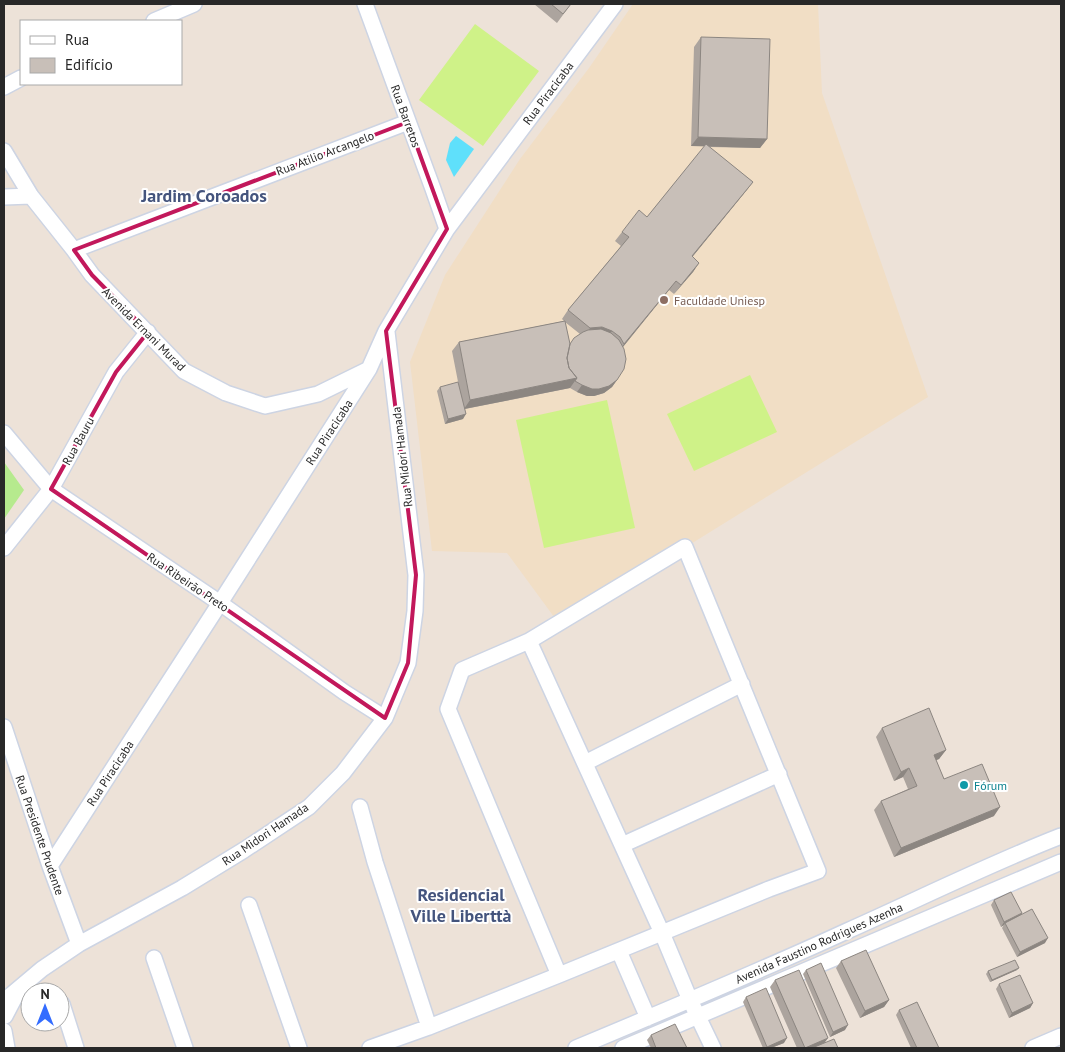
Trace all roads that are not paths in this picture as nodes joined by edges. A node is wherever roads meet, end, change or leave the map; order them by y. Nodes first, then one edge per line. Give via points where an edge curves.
1 (194, 4) edge
2 (364, 4) edge
3 (615, 4) edge
4 (156, 20) edge
5 (20, 79) edge
6 (4, 87) edge
7 (408, 122) junction
8 (4, 150) edge
9 (31, 196) junction
10 (4, 197) edge
11 (447, 229) junction
12 (74, 250) junction
13 (386, 331) junction
14 (148, 332) junction
15 (369, 369) junction
16 (4, 433) edge
17 (51, 489) junction
18 (4, 548) edge
19 (220, 604) junction
20 (529, 641) junction
21 (742, 684) junction
22 (385, 718) junction
23 (4, 727) edge
24 (585, 764) junction
25 (778, 774) junction
26 (360, 807) dead end
27 (1061, 836) edge
28 (622, 846) junction
29 (1061, 862) edge
30 (50, 866) junction
31 (249, 905) dead end
32 (898, 908) junction
33 (905, 928) junction
34 (662, 933) junction
35 (79, 944) junction
36 (619, 950) junction
37 (154, 958) dead end
38 (559, 975) junction
39 (18, 990) junction
40 (4, 1000) edge
41 (690, 1000) junction
42 (697, 1016) junction
43 (648, 1018) junction
44 (4, 1022) edge
45 (429, 1026) junction
46 (70, 1029) edge
47 (1061, 1036) edge
48 (7, 1048) edge
49 (76, 1048) edge
50 (185, 1048) edge
51 (299, 1048) edge
52 (370, 1048) edge
53 (576, 1048) edge
54 (623, 1048) edge
55 (713, 1048) edge
56 (1033, 1048) edge

1 - 4 street
2 - 7 street, Rua Barretos
3 - 11 street, Rua Piracicaba
5 - 6 street
7 - 11 street, Rua Barretos
7 - 12 street, Rua Atilio Arcangelo
8 - 9 street, Avenida Ernani Murad
9 - 10 street
9 - 12 street, Avenida Ernani Murad
11 - 13 street, Rua Piracicaba
12 - 14 street, Avenida Ernani Murad via 92,275
13 - 15 street, Rua Piracicaba
13 - 22 street, Rua Midori Hamada via 416,575 408,663
14 - 15 street, Avenida Ernani Murad via 184,371 226,392 265,406 318,394
14 - 17 street, Rua Bauru via 116,372
15 - 19 street, Rua Piracicaba
16 - 17 street, Rua Ribeirão Preto
17 - 18 street, Rua Bauru
17 - 19 street, Rua Ribeirão Preto
19 - 22 street, Rua Ribeirão Preto
19 - 30 street, Rua Piracicaba
20 - 21 street via 685,547
20 - 24 street
20 - 38 street via 462,670 448,709
21 - 24 street
21 - 25 street
22 - 35 street, Rua Midori Hamada via 343,773 309,807 182,888
23 - 30 street, Rua Presidente Prudente
24 - 28 street
25 - 28 street
25 - 34 street via 818,871
26 - 45 street
27 - 32 street, Avenida Faustino Rodrigues Azenha
28 - 34 street
29 - 33 street, Avenida Faustino Rodrigues Azenha
30 - 35 street, Rua Presidente Prudente
31 - 51 street
32 - 33 street
32 - 41 street, Avenida Faustino Rodrigues Azenha
33 - 42 street, Avenida Faustino Rodrigues Azenha
34 - 36 street
34 - 41 street
35 - 39 street, Rua Midori Hamada
36 - 38 street
36 - 43 street
37 - 50 street
38 - 45 street
39 - 40 street, Rua Midori Hamada
39 - 44 street, Rua Midori Hamada
41 - 42 street
41 - 43 street, Avenida Faustino Rodrigues Azenha
42 - 54 street, Avenida Faustino Rodrigues Azenha
42 - 55 street
43 - 53 street, Avenida Faustino Rodrigues Azenha
44 - 48 street
45 - 52 street
46 - 49 street
47 - 56 street

